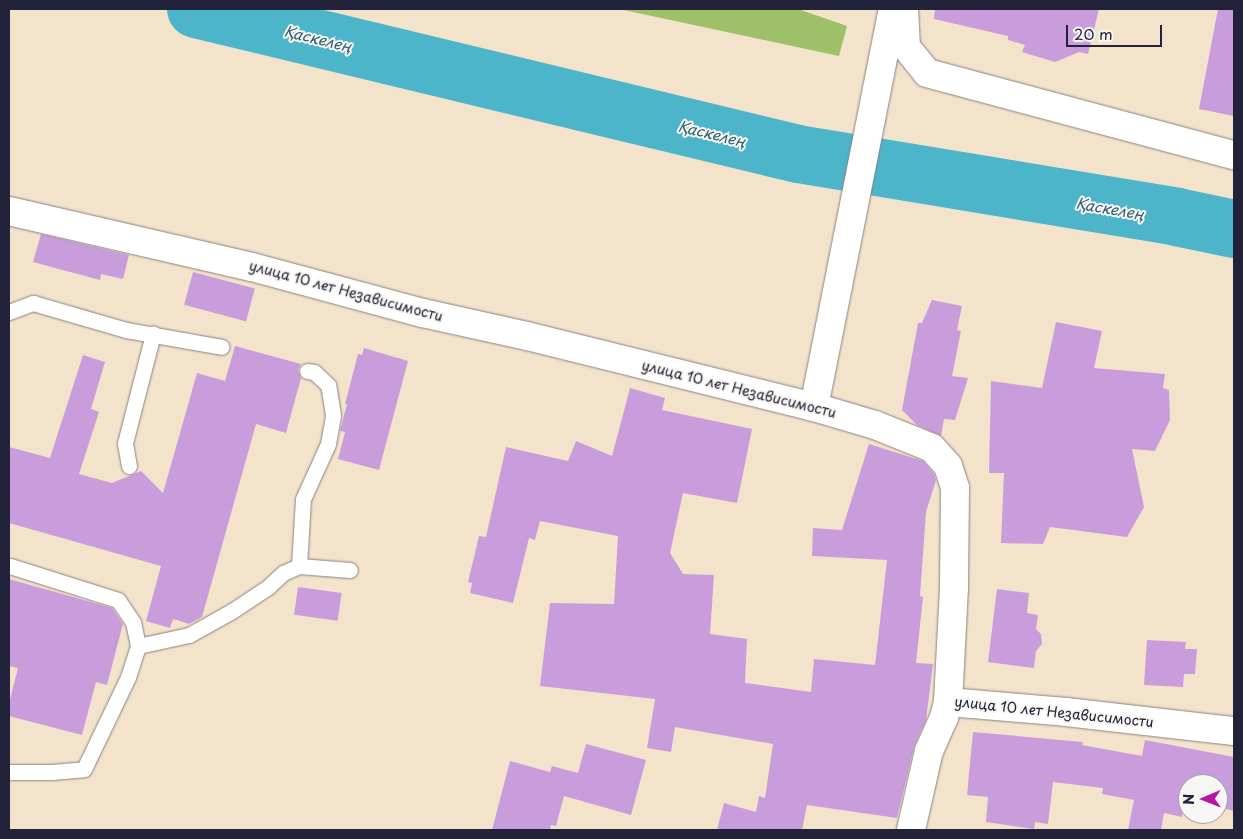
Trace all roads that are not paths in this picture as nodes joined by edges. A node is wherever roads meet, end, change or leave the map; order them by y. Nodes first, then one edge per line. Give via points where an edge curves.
1 (893, 9) edge
2 (904, 9) edge
3 (1234, 154) edge
4 (9, 211) edge
5 (9, 312) edge
6 (153, 334) junction
7 (222, 347) dead end
8 (307, 371) dead end
9 (814, 407) junction
10 (129, 466) dead end
11 (10, 566) edge
12 (299, 566) junction
13 (350, 570) dead end
14 (138, 646) junction
15 (948, 702) junction
16 (1234, 731) edge
17 (9, 772) edge
18 (911, 830) edge

1 - 9 street
2 - 3 street via 906,47 928,73
4 - 9 street, улица 10 лет Независимости via 252,267 423,313
5 - 6 lane via 33,303 126,330
6 - 7 lane
6 - 10 lane via 125,443
8 - 12 lane via 314,372 328,385 333,415 328,444 304,499
9 - 15 street, улица 10 лет Независимости via 875,425 932,448 948,466 955,488 956,541
11 - 14 lane via 118,600 133,622
12 - 13 lane
12 - 14 lane via 283,573 232,611 189,635
14 - 17 lane via 128,677 84,769
15 - 16 street, улица 10 лет Независимости
15 - 18 street via 929,751

